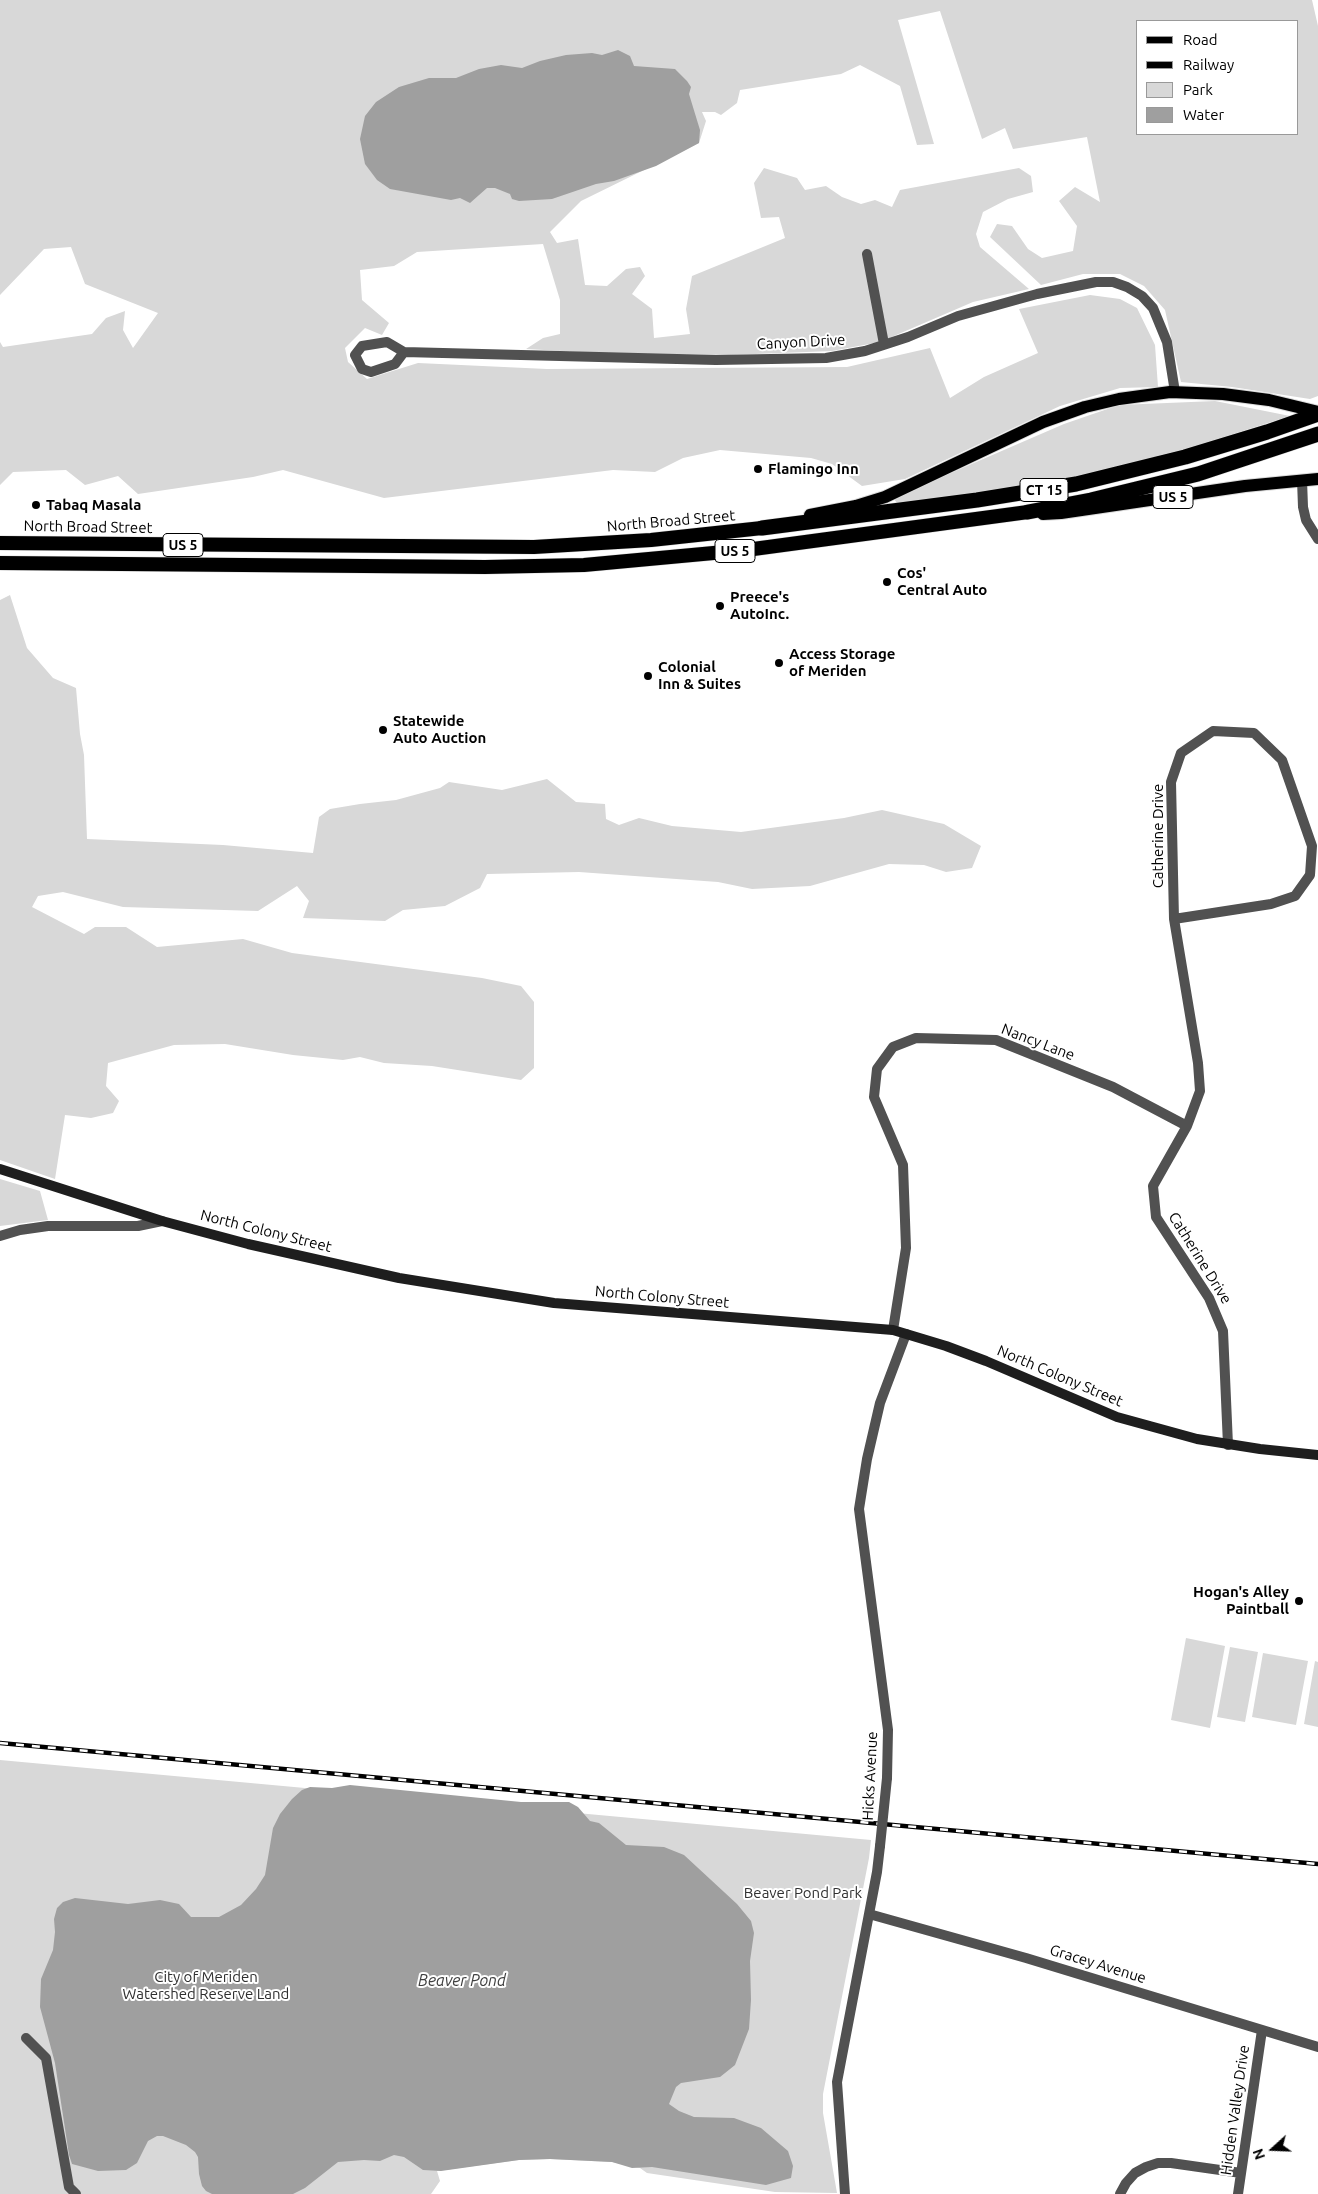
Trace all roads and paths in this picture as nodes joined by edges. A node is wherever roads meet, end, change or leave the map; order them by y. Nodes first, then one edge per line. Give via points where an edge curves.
1 (867, 254) dead end
2 (884, 344) junction
3 (404, 352) dead end
4 (1175, 392) junction
5 (1313, 411) edge
6 (1318, 434) edge
7 (1318, 479) edge
8 (1302, 480) junction
9 (1028, 512) junction
10 (762, 528) junction
11 (1318, 539) edge
12 (0, 543) edge
13 (402, 546) junction
14 (0, 563) edge
15 (402, 567) junction
16 (1174, 919) junction
17 (1187, 1126) junction
18 (0, 1169) edge
19 (162, 1221) junction
20 (0, 1236) edge
21 (893, 1330) junction
22 (906, 1334) junction
23 (1228, 1445) junction
24 (1318, 1455) edge
25 (869, 1914) junction
26 (1262, 2030) junction
27 (26, 2038) dead end
28 (1318, 2047) edge
29 (1241, 2173) junction
30 (76, 2194) edge
31 (844, 2194) edge
32 (1120, 2194) edge
33 (1238, 2194) edge

1 - 2 street
2 - 3 street, Canyon Drive via 847,355 795,359 593,358
2 - 4 street, Canyon Drive via 980,309 1096,282 1113,282 1142,296 1152,308 1167,342
4 - 5 main road, North Broad Street / US 5 via 1241,396
4 - 10 main road, North Broad Street / US 5 via 1119,399 1066,413 885,497 791,518
5 - 10 highway, CT 15 via 1194,455 1076,484
6 - 9 highway, CT 15 via 1249,459 1181,478
7 - 8 main road, US 5
8 - 9 main road, US 5 via 1062,514
8 - 11 street via 1306,520
9 - 15 highway, US 5 via 685,556 584,565
10 - 13 highway, North Broad Street / US 5 via 581,545
12 - 13 highway, North Broad Street / US 5
13 - 15 highway
14 - 15 highway, US 5
16 - 16 street, Catherine Drive via 1271,904 1295,896 1310,875 1312,846 1282,760 1254,733 1213,731 1181,753 1171,782
16 - 17 street, Catherine Drive via 1200,1091
17 - 21 street, Nancy Lane via 1113,1087 996,1040 916,1038 893,1047 877,1069 874,1097 903,1165 906,1248
17 - 23 street, Catherine Drive via 1153,1186 1156,1217 1209,1298 1223,1331
18 - 19 main road, North Colony Street
19 - 20 street via 138,1226 48,1226
19 - 21 main road, North Colony Street via 399,1278 554,1303
21 - 22 main road, North Colony Street
22 - 23 main road, North Colony Street via 986,1361 1117,1417
22 - 25 street, Hicks Avenue, bridge via 880,1403 859,1509 888,1730 880,1846
23 - 24 main road, North Colony Street
25 - 26 street, Gracey Avenue
25 - 31 street, Hicks Avenue via 836,2082
26 - 28 street, Gracey Avenue
26 - 29 street, Hidden Valley Drive
27 - 30 street via 46,2058 69,2187
29 - 32 street via 1158,2163 1146,2166 1136,2174
29 - 33 street, Hidden Valley Drive

